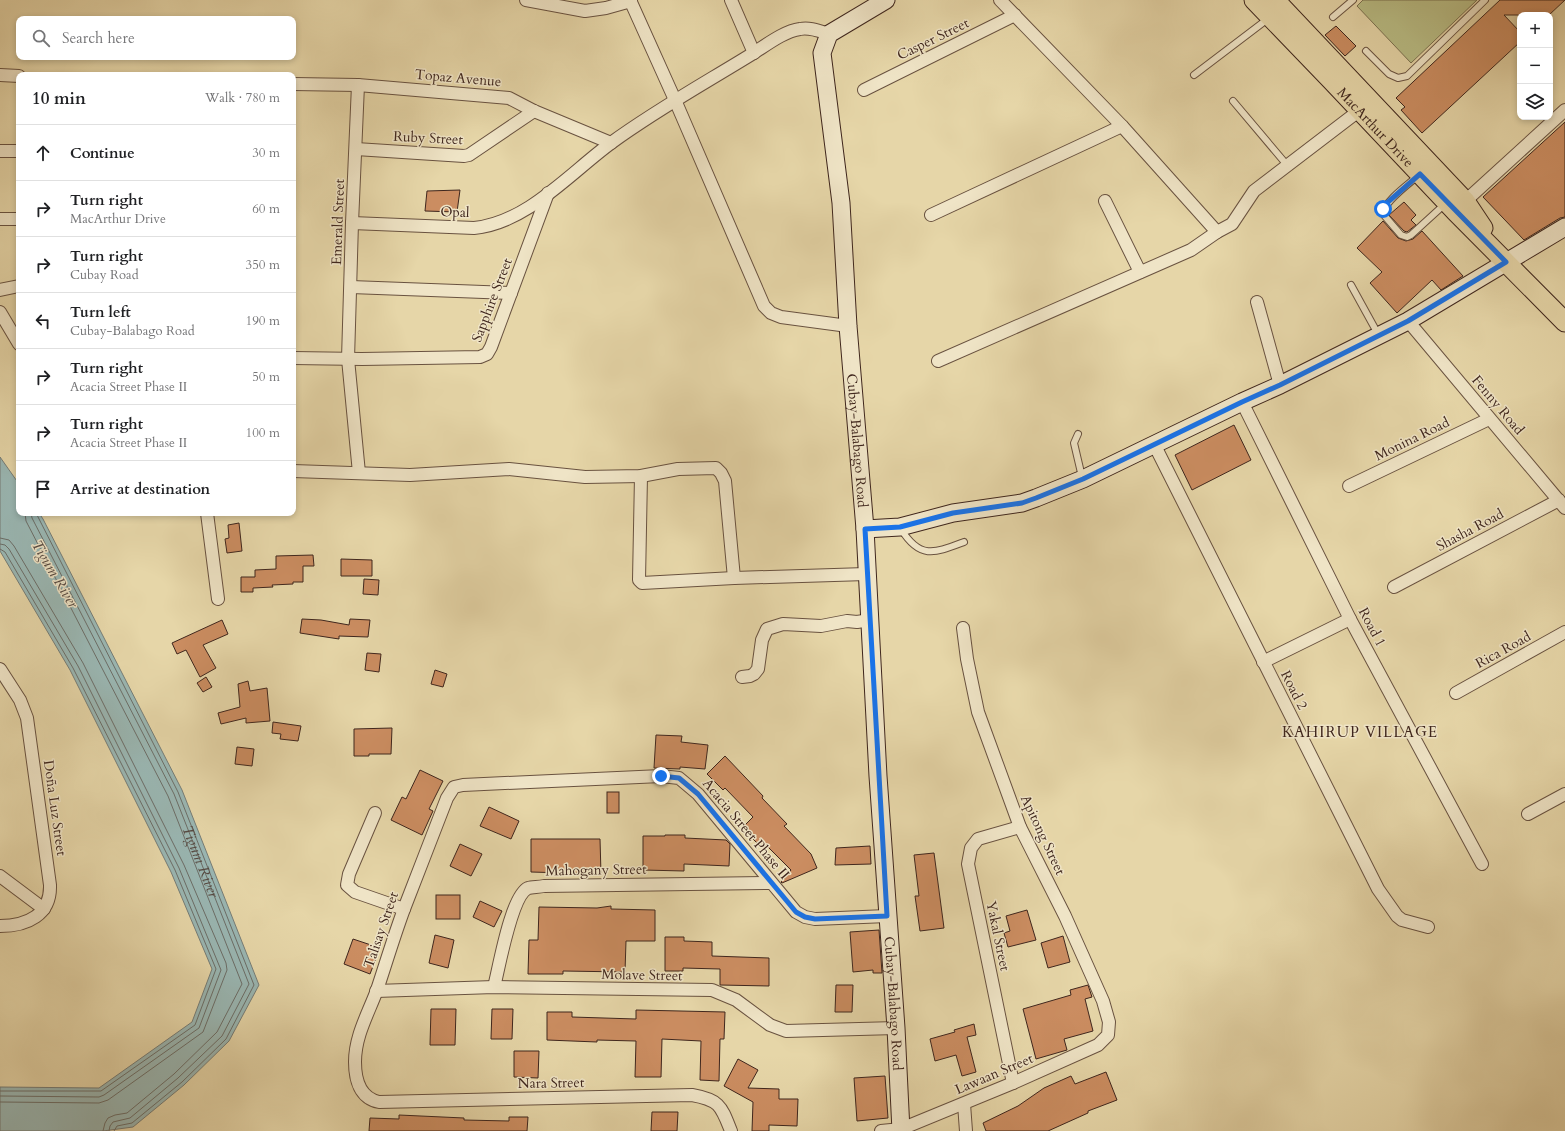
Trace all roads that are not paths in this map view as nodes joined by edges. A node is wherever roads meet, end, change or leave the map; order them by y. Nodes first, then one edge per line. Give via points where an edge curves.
1 (526, 0) edge
2 (731, 0) edge
3 (886, 0) edge
4 (1000, 0) edge
5 (1254, 0) edge
6 (1353, 0) edge
7 (1485, 0) edge
8 (630, 1) edge
9 (1273, 8) edge
10 (1015, 15) junction
11 (1333, 18) dead end
12 (829, 34) junction
13 (1366, 51) dead end
14 (754, 54) junction
15 (0, 75) edge
16 (1194, 75) dead end
17 (16, 76) edge
18 (296, 84) edge
19 (358, 85) junction
20 (864, 90) dead end
21 (675, 100) junction
22 (1232, 101) dead end
23 (1360, 110) junction
24 (1565, 110) edge
25 (534, 111) junction
26 (1122, 126) junction
27 (611, 143) junction
28 (356, 149) junction
29 (0, 151) edge
30 (16, 151) edge
31 (1287, 165) junction
32 (1420, 174) junction
33 (548, 193) junction
34 (1105, 201) dead end
35 (1456, 205) junction
36 (931, 215) dead end
37 (0, 219) edge
38 (16, 219) edge
39 (352, 223) junction
40 (1565, 227) edge
41 (1217, 232) junction
42 (1506, 262) junction
43 (1140, 272) junction
44 (1351, 285) dead end
45 (16, 287) edge
46 (351, 287) junction
47 (0, 290) edge
48 (511, 293) junction
49 (1257, 302) dead end
50 (0, 312) edge
51 (1408, 321) junction
52 (1565, 322) edge
53 (848, 326) junction
54 (1379, 336) junction
55 (16, 339) edge
56 (296, 358) edge
57 (348, 359) junction
58 (938, 361) dead end
59 (1280, 385) junction
60 (1242, 402) junction
61 (1489, 419) junction
62 (1078, 434) dead end
63 (1154, 444) junction
64 (296, 471) edge
65 (359, 473) junction
66 (641, 476) junction
67 (1083, 479) junction
68 (1349, 486) dead end
69 (1562, 504) edge
70 (207, 516) edge
71 (900, 527) junction
72 (865, 529) junction
73 (964, 542) dead end
74 (866, 574) junction
75 (734, 578) junction
76 (1394, 587) dead end
77 (218, 599) dead end
78 (1350, 619) junction
79 (870, 620) junction
80 (963, 628) dead end
81 (1565, 632) edge
82 (1263, 662) junction
83 (0, 669) edge
84 (742, 677) dead end
85 (1456, 693) dead end
86 (454, 787) joint
87 (1565, 794) edge
88 (375, 813) dead end
89 (1528, 814) dead end
90 (1020, 827) junction
91 (1482, 864) dead end
92 (0, 876) edge
93 (771, 883) junction
94 (44, 909) junction
95 (404, 909) junction
96 (887, 916) junction
97 (0, 926) edge
98 (1428, 927) dead end
99 (494, 987) junction
100 (376, 991) junction
101 (896, 1028) junction
102 (1098, 1045) joint
103 (1013, 1083) junction
104 (359, 1088) joint
105 (964, 1104) junction
106 (901, 1130) edge
107 (732, 1131) edge
108 (881, 1131) edge
109 (966, 1131) edge

1 - 8 street via 585,11
2 - 14 street
3 - 12 main road
4 - 10 street
5 - 9 main road, MacArthur Drive
6 - 11 lane
7 - 13 lane via 1407,76 1398,78 1389,74
8 - 21 street
9 - 16 lane
9 - 23 main road, MacArthur Drive
9 - 35 main road
10 - 20 street, Casper Street
10 - 26 street
12 - 14 street, Opal via 814,29 799,29 783,35
12 - 53 main road, Cubay-Balabago Road via 822,54 841,204
14 - 21 street, Opal
15 - 17 street
18 - 19 street, Topaz Avenue
19 - 25 street, Topaz Avenue via 501,96
19 - 28 street, Emerald Street
21 - 27 street, Opal
21 - 53 street via 764,306 771,313 781,317
22 - 31 lane
23 - 31 street
23 - 32 main road, MacArthur Drive
24 - 35 street
25 - 27 street, Topaz Avenue
25 - 28 street, Ruby Street via 470,155
26 - 36 street
26 - 41 street
27 - 33 street, Opal
28 - 39 street, Emerald Street
29 - 30 street
31 - 41 street via 1254,191 1232,224
32 - 35 main road, MacArthur Drive
32 - 35 lane via 1383,209 1383,214 1401,235 1411,235
33 - 39 street, Opal via 513,216 484,227
33 - 48 street, Sapphire Street
34 - 43 street
35 - 42 main road
37 - 38 street
39 - 46 street, Emerald Street
40 - 42 main road
41 - 43 street via 1190,250
42 - 51 main road
42 - 52 main road
43 - 58 street
44 - 54 lane
45 - 47 street
46 - 48 street
46 - 57 street, Emerald Street
48 - 57 street, Sapphire Street via 492,347 487,354 480,357
49 - 59 street
50 - 55 street
51 - 54 main road
51 - 61 street, Fenny Road
53 - 72 main road, Cubay-Balabago Road
54 - 59 main road
56 - 57 street, Sapphire Street
57 - 65 street, Emerald Street
59 - 60 main road
60 - 63 main road
60 - 78 street, Road 1
61 - 68 street, Monina Road
61 - 69 street, Fenny Road
62 - 67 lane via 1074,443
63 - 67 main road
63 - 82 street, Road 2
64 - 65 street
65 - 66 street via 410,475 509,469 585,477
66 - 75 street via 678,468 716,468 721,473 726,489
66 - 75 street via 639,580 642,583
67 - 71 main road via 1022,503 953,513
69 - 76 street, Shasha Road
70 - 77 street
71 - 72 main road
71 - 73 lane via 914,545 930,552 938,552
72 - 74 main road, Cubay-Balabago Road
74 - 75 street
74 - 79 main road, Cubay-Balabago Road
78 - 82 street
78 - 91 street, Road 1
79 - 84 street via 821,626 783,624 767,629 762,640 758,669 754,674
79 - 96 main road, Cubay-Balabago Road
80 - 90 street, Apitong Street via 978,712
81 - 85 street, Rica Road
82 - 98 street, Road 2 via 1378,889 1402,920
83 - 94 street, Doña Luz Street via 28,718 50,885 50,896
86 - 93 street, Acacia Street Phase II via 645,777 679,778 698,794
86 - 95 street, Talisay Street via 447,798
87 - 89 street
88 - 95 street via 349,874 347,885 355,892
90 - 102 street, Apitong Street via 1065,916 1103,1001 1109,1022 1108,1035
90 - 103 street, Yakal Street via 978,839 971,848 968,864
92 - 94 street
93 - 96 street, Acacia Street Phase II via 796,912 805,917 815,919
93 - 99 street, Mahogany Street via 527,888 518,899 512,915
94 - 97 street via 26,922
95 - 100 street, Talisay Street
96 - 101 main road, Cubay-Balabago Road
99 - 100 street, Molave Street
99 - 101 street, Molave Street via 712,990 736,1000 770,1025 786,1031
100 - 104 street, Talisay Street via 361,1026 357,1044 355,1062
101 - 106 main road, Cubay-Balabago Road
102 - 103 street, Lawaan Street
103 - 105 street, Lawaan Street
104 - 107 street, Nara Street via 372,1101 379,1102 692,1095 716,1102
105 - 106 street, Lawaan Street
105 - 109 street
106 - 108 street

